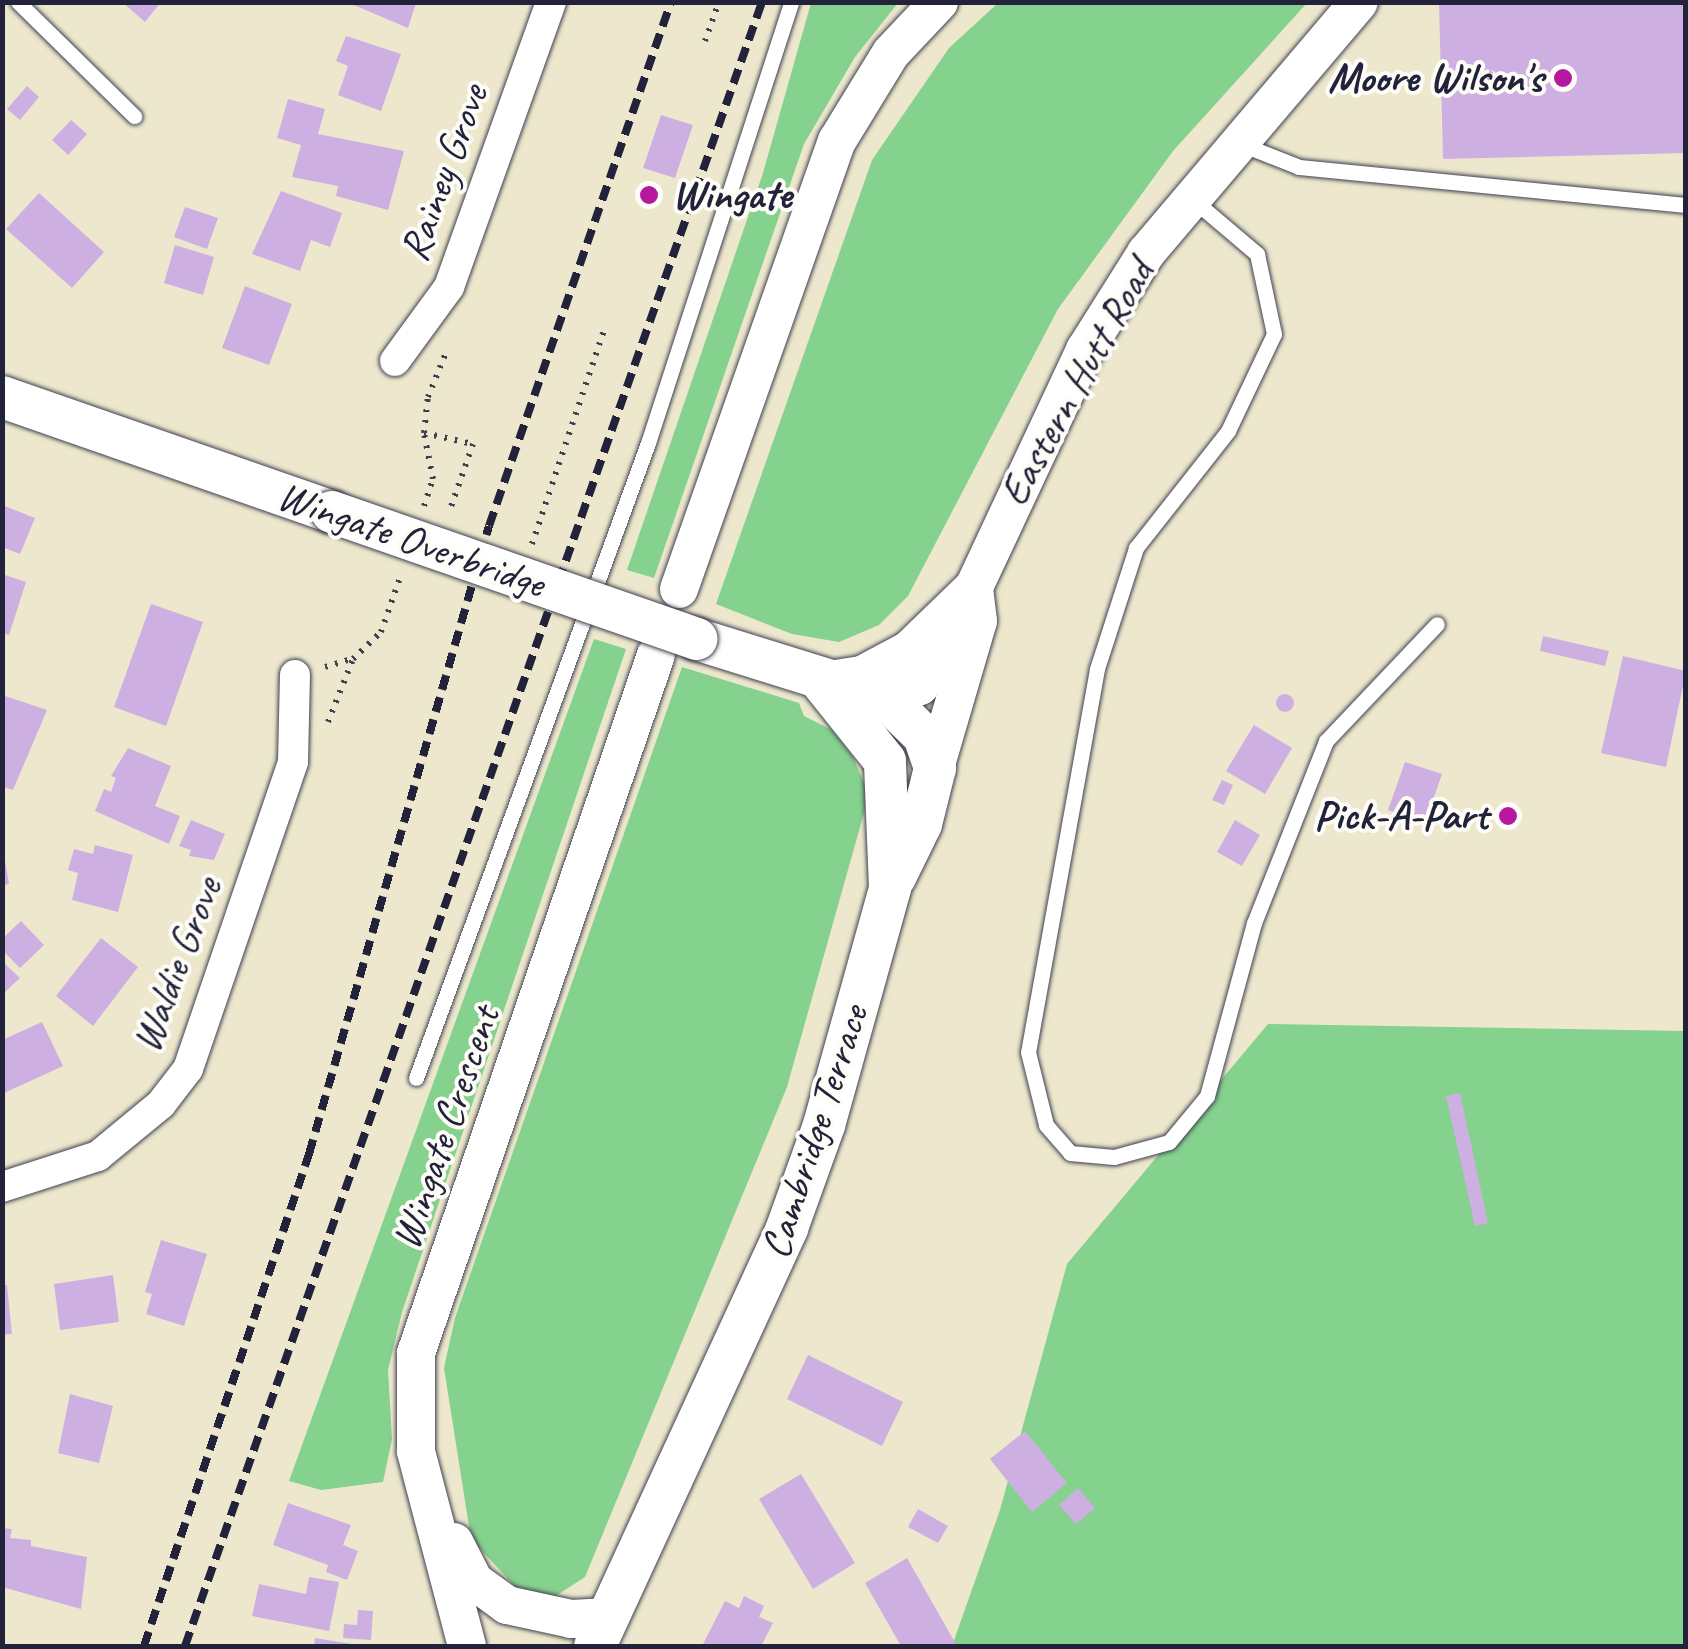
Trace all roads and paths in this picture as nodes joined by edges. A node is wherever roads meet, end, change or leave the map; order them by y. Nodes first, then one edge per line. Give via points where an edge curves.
1 (18, 2) edge
2 (551, 2) edge
3 (718, 2) edge
4 (791, 2) edge
5 (939, 2) edge
6 (1359, 2) edge
7 (706, 40) dead end
8 (134, 116) dead end
9 (1234, 142) junction
10 (1188, 196) junction
11 (1686, 205) edge
12 (605, 327) dead end
13 (396, 361) dead end
14 (2, 397) edge
15 (424, 433) dead end
16 (446, 522) dead end
17 (530, 550) dead end
18 (678, 590) dead end
19 (975, 596) junction
20 (1437, 624) dead end
21 (656, 655) dead end
22 (295, 675) dead end
23 (835, 696) junction
24 (891, 703) junction
25 (935, 768) junction
26 (890, 888) junction
27 (416, 1078) dead end
28 (2, 1187) edge
29 (425, 1486) junction
30 (602, 1632) edge
31 (469, 1644) edge

1 - 8 lane
2 - 13 street, Rainey Grove via 449,287
3 - 7 path
4 - 27 lane via 648,443
5 - 18 street via 890,53 837,141
6 - 9 street, Eastern Hutt Road
9 - 10 street, Eastern Hutt Road
9 - 11 lane via 1299,167
10 - 19 street, Eastern Hutt Road via 1084,350
10 - 20 lane via 1257,254 1274,334 1228,431 1136,548 1097,670 1028,1052 1046,1124 1070,1153 1114,1158 1169,1142 1207,1096 1254,923 1326,741
12 - 17 path
14 - 23 main road, Wingate Overbridge, bridge via 696,638
15 - 16 path via 473,444
19 - 23 street, Eastern Hutt Road via 910,650
19 - 24 street, Eastern Hutt Road via 938,670
19 - 25 street via 978,621
21 - 29 street, Wingate Crescent via 416,1353 412,1406
22 - 28 street, Waldie Grove via 294,762 188,1070 161,1104 98,1156
23 - 24 main road
23 - 26 main road, Cambridge Terrace via 880,751 891,782
24 - 25 main road via 924,736
25 - 26 main road via 921,824
26 - 30 main road, Cambridge Terrace via 824,1125 787,1228
29 - 30 street via 474,1581 507,1605
29 - 31 street, Wingate Crescent

